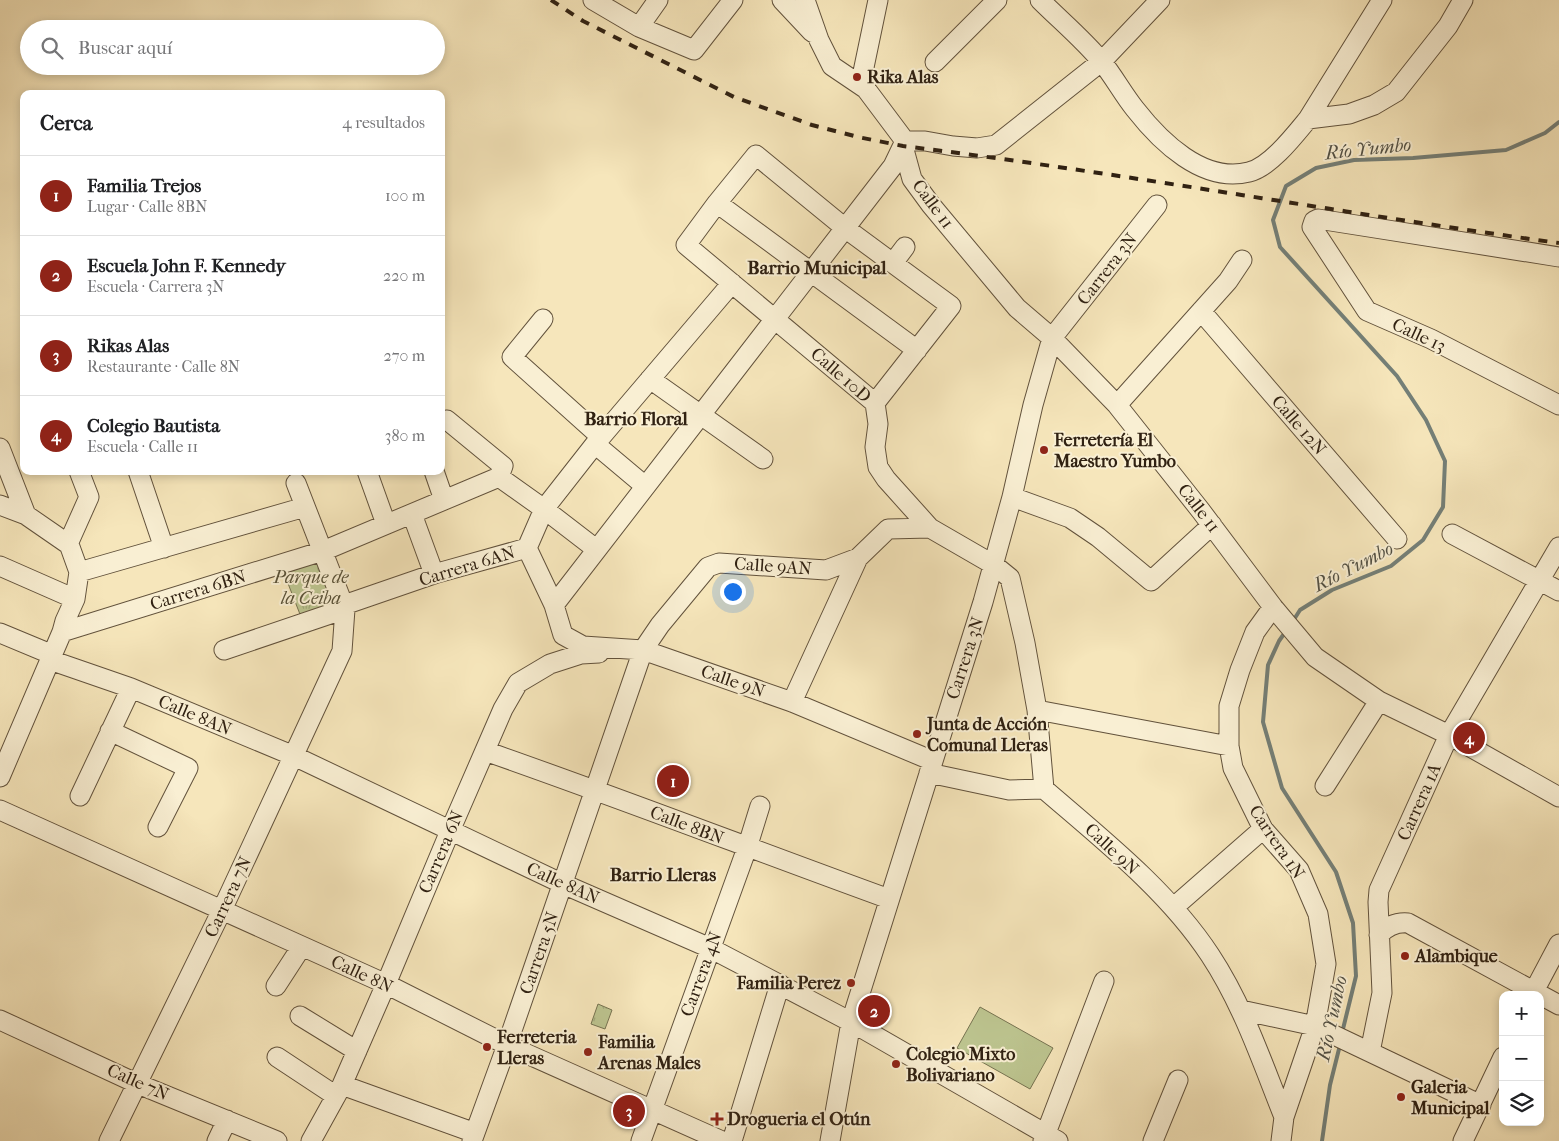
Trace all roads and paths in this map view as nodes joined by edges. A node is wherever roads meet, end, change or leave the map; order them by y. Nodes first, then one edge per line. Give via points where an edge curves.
1 (593, 0) edge
2 (658, 0) edge
3 (733, 0) edge
4 (782, 0) edge
5 (804, 0) edge
6 (878, 0) edge
7 (998, 0) edge
8 (1040, 0) edge
9 (1160, 0) edge
10 (1382, 0) edge
11 (1463, 0) edge
12 (639, 27) junction
13 (820, 40) junction
14 (934, 62) dead end
15 (1102, 62) junction
16 (866, 89) junction
17 (1308, 119) junction
18 (904, 144) junction
19 (717, 203) junction
20 (1157, 205) dead end
21 (845, 228) junction
22 (905, 247) dead end
23 (1559, 257) edge
24 (1242, 260) dead end
25 (893, 263) junction
26 (811, 272) junction
27 (728, 287) junction
28 (1202, 311) junction
29 (543, 319) dead end
30 (771, 322) junction
31 (1052, 338) junction
32 (916, 350) junction
33 (650, 379) junction
34 (875, 403) junction
35 (1117, 406) junction
36 (1559, 406) edge
37 (701, 414) junction
38 (447, 420) dead end
39 (598, 441) junction
40 (0, 448) edge
41 (763, 459) dead end
42 (81, 475) edge
43 (139, 475) edge
44 (368, 475) edge
45 (435, 475) edge
46 (499, 477) junction
47 (296, 483) dead end
48 (645, 486) junction
49 (1012, 497) junction
50 (444, 500) junction
51 (0, 505) edge
52 (305, 507) junction
53 (544, 509) junction
54 (412, 514) junction
55 (26, 515) junction
56 (386, 524) junction
57 (1212, 525) junction
58 (930, 528) junction
59 (1452, 534) dead end
60 (1397, 539) dead end
61 (68, 544) junction
62 (1559, 547) edge
63 (164, 548) junction
64 (527, 548) junction
65 (596, 549) junction
66 (322, 551) junction
67 (858, 558) junction
68 (994, 565) junction
69 (0, 566) edge
70 (79, 572) junction
71 (434, 574) junction
72 (1539, 581) junction
73 (1559, 591) edge
74 (75, 599) junction
75 (344, 607) junction
76 (1274, 609) junction
77 (556, 612) junction
78 (62, 632) junction
79 (0, 633) edge
80 (224, 650) dead end
81 (643, 650) junction
82 (52, 657) junction
83 (130, 688) junction
84 (1379, 701) junction
85 (792, 702) junction
86 (1037, 710) junction
87 (110, 731) junction
88 (1448, 735) junction
89 (1229, 746) junction
90 (484, 751) junction
91 (294, 756) junction
92 (931, 767) junction
93 (0, 777) edge
94 (1325, 786) dead end
95 (1044, 789) junction
96 (595, 790) junction
97 (80, 796) dead end
98 (1559, 797) edge
99 (760, 806) dead end
100 (0, 810) edge
101 (158, 827) dead end
102 (1264, 828) junction
103 (450, 831) junction
104 (747, 848) junction
105 (563, 884) junction
106 (889, 899) junction
107 (1174, 907) junction
108 (222, 910) junction
109 (1379, 935) junction
110 (1559, 944) edge
111 (302, 946) junction
112 (710, 948) junction
113 (1104, 980) dead end
114 (386, 984) junction
115 (780, 984) junction
116 (276, 986) dead end
117 (1529, 991) edge
118 (1534, 991) edge
119 (1544, 998) edge
120 (1559, 1005) edge
121 (1241, 1010) junction
122 (300, 1016) dead end
123 (0, 1020) edge
124 (851, 1022) junction
125 (1320, 1028) junction
126 (507, 1045) junction
127 (1365, 1050) junction
128 (357, 1051) junction
129 (277, 1057) dead end
130 (1499, 1066) edge
131 (1178, 1080) dead end
132 (138, 1084) junction
133 (339, 1090) junction
134 (1481, 1105) junction
135 (653, 1110) junction
136 (1284, 1117) junction
137 (227, 1120) junction
138 (473, 1137) edge
139 (1049, 1139) edge
140 (109, 1141) edge
141 (217, 1141) edge
142 (277, 1141) edge
143 (311, 1141) edge
144 (642, 1141) edge
145 (722, 1141) edge
146 (732, 1141) edge
147 (830, 1141) edge
148 (1153, 1141) edge
149 (1282, 1141) edge
150 (1463, 1141) edge

1 - 12 street
2 - 12 street
3 - 12 street via 694,50
4 - 13 street
5 - 13 street
6 - 16 street via 863,72
7 - 14 street
8 - 15 street
9 - 15 street
10 - 17 street
11 - 17 street via 1448,26 1396,92 1349,114
13 - 16 street via 832,66
15 - 17 street via 1157,134 1202,168 1227,174 1249,172 1267,162
15 - 18 street via 996,145 977,148 926,141
16 - 18 street
18 - 21 street via 893,166
18 - 31 street, Calle 11 via 912,179 931,205 1017,308
19 - 21 street via 756,155
19 - 26 street
19 - 27 street, Calle 10D via 686,245
20 - 31 street, Carrera 3N
21 - 25 street
21 - 26 street
22 - 25 street
23 - 36 street, Calle 13 via 1318,219 1312,227 1367,311 1431,339
24 - 28 street
25 - 32 street via 951,306
26 - 30 street
26 - 32 street
27 - 30 street, Calle 10D
27 - 33 street, Carrera 6AN
28 - 35 street
28 - 60 street, Calle 12N
29 - 39 street via 512,357
30 - 34 street, Calle 10D
30 - 37 street
31 - 35 street, Calle 11
31 - 49 street, Carrera 3N
32 - 34 street
33 - 37 street
33 - 39 street, Carrera 6AN
34 - 58 street, Calle 10D via 878,467
35 - 57 street, Calle 11
37 - 41 street
37 - 48 street
38 - 46 street via 503,466
39 - 48 street
39 - 53 street, Carrera 6AN
40 - 55 street
42 - 61 street via 89,497
43 - 63 street
44 - 56 street
45 - 50 street
46 - 50 street, Carrera 6BN
46 - 53 street
47 - 52 street
48 - 65 street
49 - 57 street via 1070,518 1151,581
49 - 68 street, Carrera 3N
50 - 54 street, Carrera 6BN
51 - 55 street
52 - 63 street
52 - 66 street
53 - 64 street, Carrera 6AN
53 - 65 street
54 - 56 street, Carrera 6BN
54 - 71 street
55 - 61 street
56 - 66 street, Carrera 6BN
57 - 76 street, Calle 11
58 - 67 street, Calle 9AN via 888,530
58 - 68 street, Calle 10D
59 - 72 street
61 - 70 street
62 - 72 street, Carrera 1A
63 - 70 street
64 - 71 street, Carrera 6AN
64 - 77 street
65 - 77 street
66 - 75 street
66 - 78 street, Carrera 6BN
67 - 81 street, Calle 9AN via 826,570 719,563 708,568
67 - 85 street
68 - 86 street, Calle 10D via 1010,578
68 - 92 street, Carrera 3N
69 - 74 street
70 - 74 street
71 - 75 street, Carrera 6AN
72 - 73 street
72 - 88 street, Carrera 1A
74 - 78 street
75 - 80 street, Carrera 6AN
75 - 91 street, Carrera 7N via 342,651
76 - 84 street, Calle 11 via 1315,657
76 - 89 street, Carrera 1N via 1255,632 1240,670 1229,706
77 - 81 street via 563,634 583,646
78 - 82 street
79 - 82 street, Calle 8AN
81 - 85 street, Calle 9N
81 - 90 street, Carrera 6N via 582,654 550,664 518,683
81 - 96 street, Carrera 5N
82 - 83 street, Calle 8AN
82 - 93 street
83 - 87 street
83 - 91 street, Calle 8AN
84 - 88 street, Calle 11
84 - 94 street
85 - 92 street, Calle 9N
86 - 89 street
86 - 95 street, Calle 10D
87 - 97 street
87 - 101 street via 188,768
88 - 98 street, Calle 11
88 - 109 street, Carrera 1A via 1379,890
89 - 102 street, Carrera 1N via 1233,768
90 - 96 street, Calle 8BN
90 - 103 street, Carrera 6N
91 - 103 street, Calle 8AN
91 - 108 street, Carrera 7N
92 - 95 street, Calle 9N via 1009,790
92 - 106 street, Carrera 3N
95 - 107 street, Calle 9N
96 - 104 street, Calle 8BN
96 - 105 street, Carrera 5N
99 - 104 street, Carrera 4N
100 - 108 street, Calle 8N
102 - 107 street
102 - 125 street, Carrera 1N via 1299,870 1318,914 1326,964
103 - 105 street, Calle 8AN
103 - 114 street, Carrera 6N
104 - 106 street, Calle 8BN
104 - 112 street, Carrera 4N
105 - 112 street, Calle 8AN
105 - 126 street, Carrera 5N
106 - 124 street, Carrera 3N
107 - 121 street, Calle 9N via 1210,955
108 - 111 street, Calle 8N
108 - 132 street, Carrera 7N
109 - 117 street via 1386,927 1408,923
109 - 127 street, Carrera 1A via 1382,993
110 - 118 street
111 - 114 street, Calle 8N
111 - 116 street
112 - 115 street, Calle 8AN
112 - 135 street, Carrera 4N
113 - 139 street
114 - 126 street, Calle 8N
114 - 128 street, Carrera 6N
115 - 124 street, Calle 8AN
115 - 146 street
119 - 120 street
121 - 125 street
121 - 136 street, Calle 9N
122 - 128 street
123 - 132 street, Calle 7N
124 - 139 street, Calle 8AN
124 - 147 street, Carrera 3N
125 - 127 street
125 - 136 street, Carrera 1N
126 - 135 street, Calle 8N
126 - 138 street, Carrera 5N
127 - 134 street
128 - 133 street, Carrera 6N
129 - 133 street
130 - 134 street
131 - 148 street
132 - 137 street, Calle 7N
132 - 140 street, Carrera 7N
133 - 138 street
133 - 143 street, Carrera 6N
134 - 150 street
135 - 144 street, Carrera 4N
135 - 145 street, Calle 8N
136 - 149 street, Carrera 1N
137 - 141 street
137 - 142 street, Calle 7N

